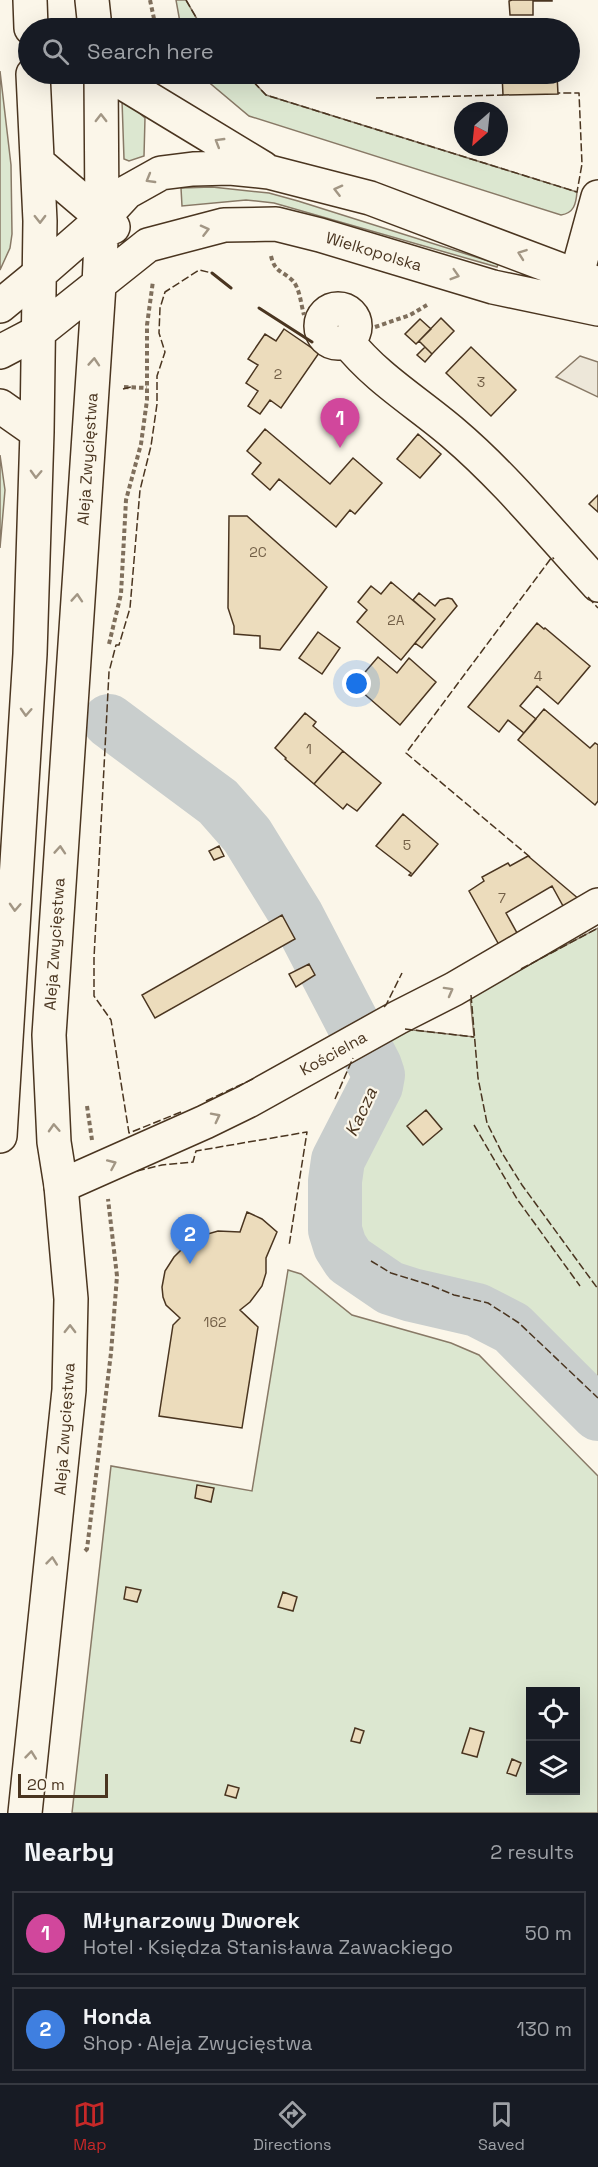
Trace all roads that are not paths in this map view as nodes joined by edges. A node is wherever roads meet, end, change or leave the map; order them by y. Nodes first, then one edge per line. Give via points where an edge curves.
1 (30, 0) edge
2 (92, 0) edge
3 (31, 18) edge
4 (94, 18) edge
5 (34, 84) edge
6 (101, 84) edge
7 (124, 84) edge
8 (38, 163) junction
9 (269, 172) junction
10 (598, 197) edge
11 (102, 219) junction
12 (148, 245) junction
13 (39, 274) junction
14 (587, 279) edge
15 (99, 285) junction
16 (0, 306) edge
17 (598, 309) edge
18 (40, 331) junction
19 (351, 337) road end
20 (0, 352) edge
21 (0, 406) edge
22 (38, 432) junction
23 (598, 585) edge
24 (598, 905) edge
25 (0, 1121) edge
26 (61, 1186) junction
27 (25, 1813) edge

1 - 3 main road
2 - 4 main road
5 - 8 main road
11 -> 6 main road, Aleja Zwycięstwa
9 -> 7 main road
8 - 11 main road
8 -> 13 main road
9 -> 11 main road via 230,168 161,173 127,192
14 -> 9 main road via 370,198
10 - 14 main road
11 - 12 main road via 136,244
11 - 13 main road
11 - 15 main road, Aleja Zwycięstwa
12 - 15 main road, Wielkopolska
12 -> 17 main road, Wielkopolska via 224,225 276,224 493,286
13 - 15 main road via 52,270
13 - 16 main road
13 - 18 main road
15 - 18 main road, Wielkopolska
26 -> 15 main road, Aleja Zwycięstwa via 54,1142 49,1035
18 - 20 main road, Wielkopolska
18 - 22 main road
19 - 23 main road via 368,365 454,434
21 - 22 main road
22 -> 25 main road via 29,666
26 -> 24 main road, Kościelna via 205,1122 454,989
27 -> 26 main road, Aleja Zwycięstwa via 69,1390 71,1299

